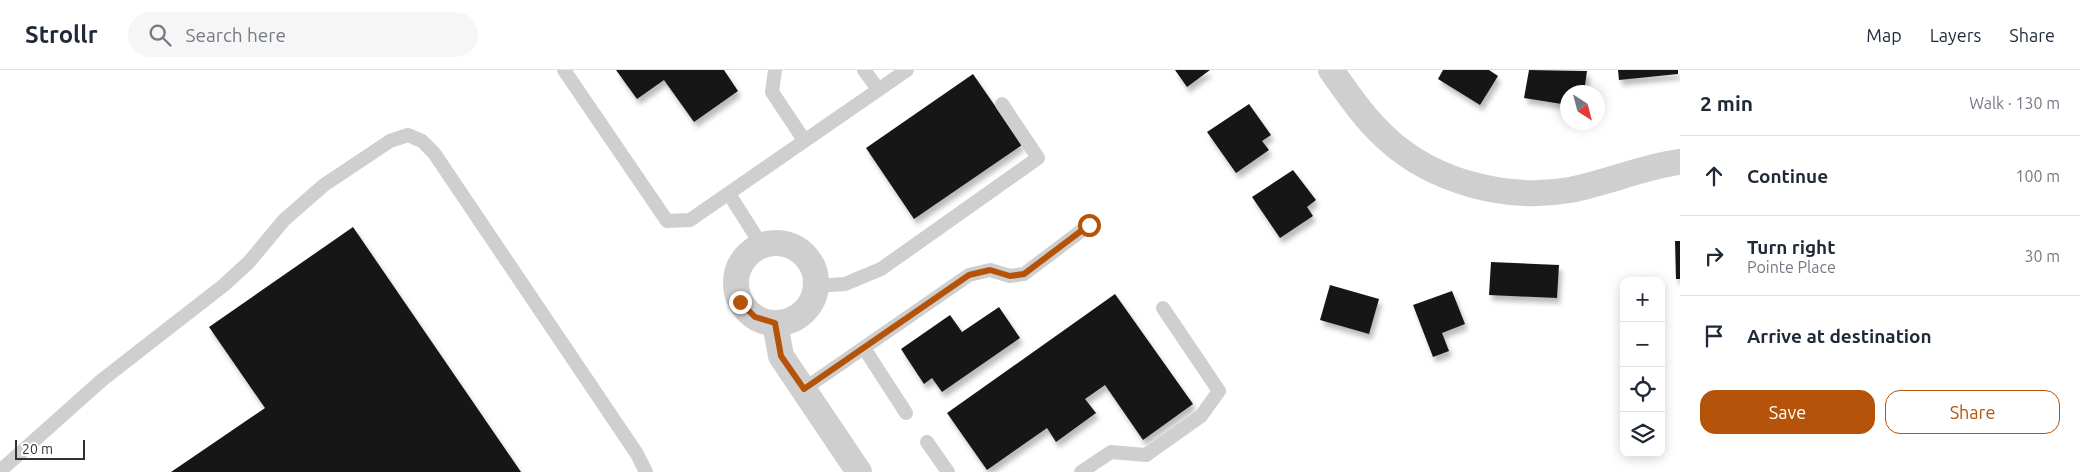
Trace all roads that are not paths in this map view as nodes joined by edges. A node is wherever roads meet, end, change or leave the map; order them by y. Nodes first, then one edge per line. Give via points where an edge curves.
1 (564, 70) edge
2 (775, 70) edge
3 (864, 70) edge
4 (907, 70) edge
5 (1331, 70) edge
6 (878, 89) junction
7 (1002, 104) dead end
8 (804, 140) junction
9 (1680, 162) edge
10 (729, 194) junction
11 (1089, 225) dead end
12 (762, 246) junction
13 (816, 286) junction
14 (1163, 308) dead end
15 (775, 323) junction
16 (864, 348) junction
17 (804, 389) junction
18 (906, 413) dead end
19 (927, 442) dead end
20 (0, 471) edge
21 (646, 472) edge
22 (859, 472) edge
23 (948, 472) edge
24 (1081, 472) edge

1 - 10 lane via 667,221 690,220
2 - 8 lane via 772,92
3 - 6 lane
4 - 6 lane
5 - 9 street via 1358,108 1386,138 1419,162 1468,184 1520,193 1569,190
6 - 8 lane
7 - 13 lane via 1038,158 881,269 845,284
8 - 10 lane
10 - 12 lane
11 - 16 lane via 1024,274 1010,276 990,270 969,275
12 - 13 street via 784,244 803,254 815,274
12 - 15 street via 752,252 739,269 737,291 740,302 751,314 765,322
13 - 15 street via 807,308 787,322
14 - 24 lane via 1219,391 1201,416 1146,455 1111,452
15 - 17 street via 781,356
16 - 17 lane
16 - 18 lane
17 - 22 street
19 - 23 lane
20 - 21 lane via 102,380 224,285 249,262 284,220 324,185 390,141 408,135 422,141 434,153

